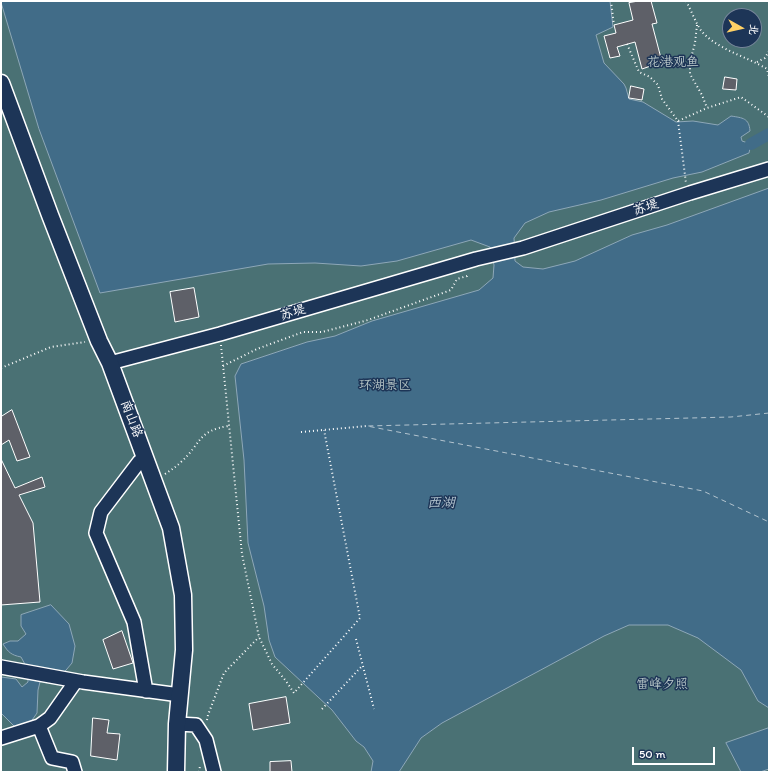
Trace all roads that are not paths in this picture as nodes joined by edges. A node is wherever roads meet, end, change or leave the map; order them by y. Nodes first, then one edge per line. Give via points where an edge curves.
1 (1, 82) edge
2 (769, 169) edge
3 (110, 363) junction
4 (145, 458) junction
5 (1, 667) edge
6 (76, 681) junction
7 (146, 691) junction
8 (180, 695) junction
9 (178, 724) junction
10 (39, 726) junction
11 (1, 738) edge
12 (75, 772) edge
13 (176, 772) edge
14 (214, 772) edge

1 - 3 main road, 南山路 via 50,215
2 - 3 street, 苏堤 via 523,248 476,259 220,334
3 - 4 main road, 南山路
4 - 7 street via 139,462 101,512 96,533 134,622
4 - 8 main road, 南山路 via 171,528 183,595 184,650
5 - 6 street
6 - 7 street
6 - 10 street via 50,718
7 - 8 street
8 - 9 main road, 南山路
9 - 13 main road, 南山路
9 - 14 street via 196,725 206,740
10 - 11 street
10 - 12 street via 52,758 72,762

